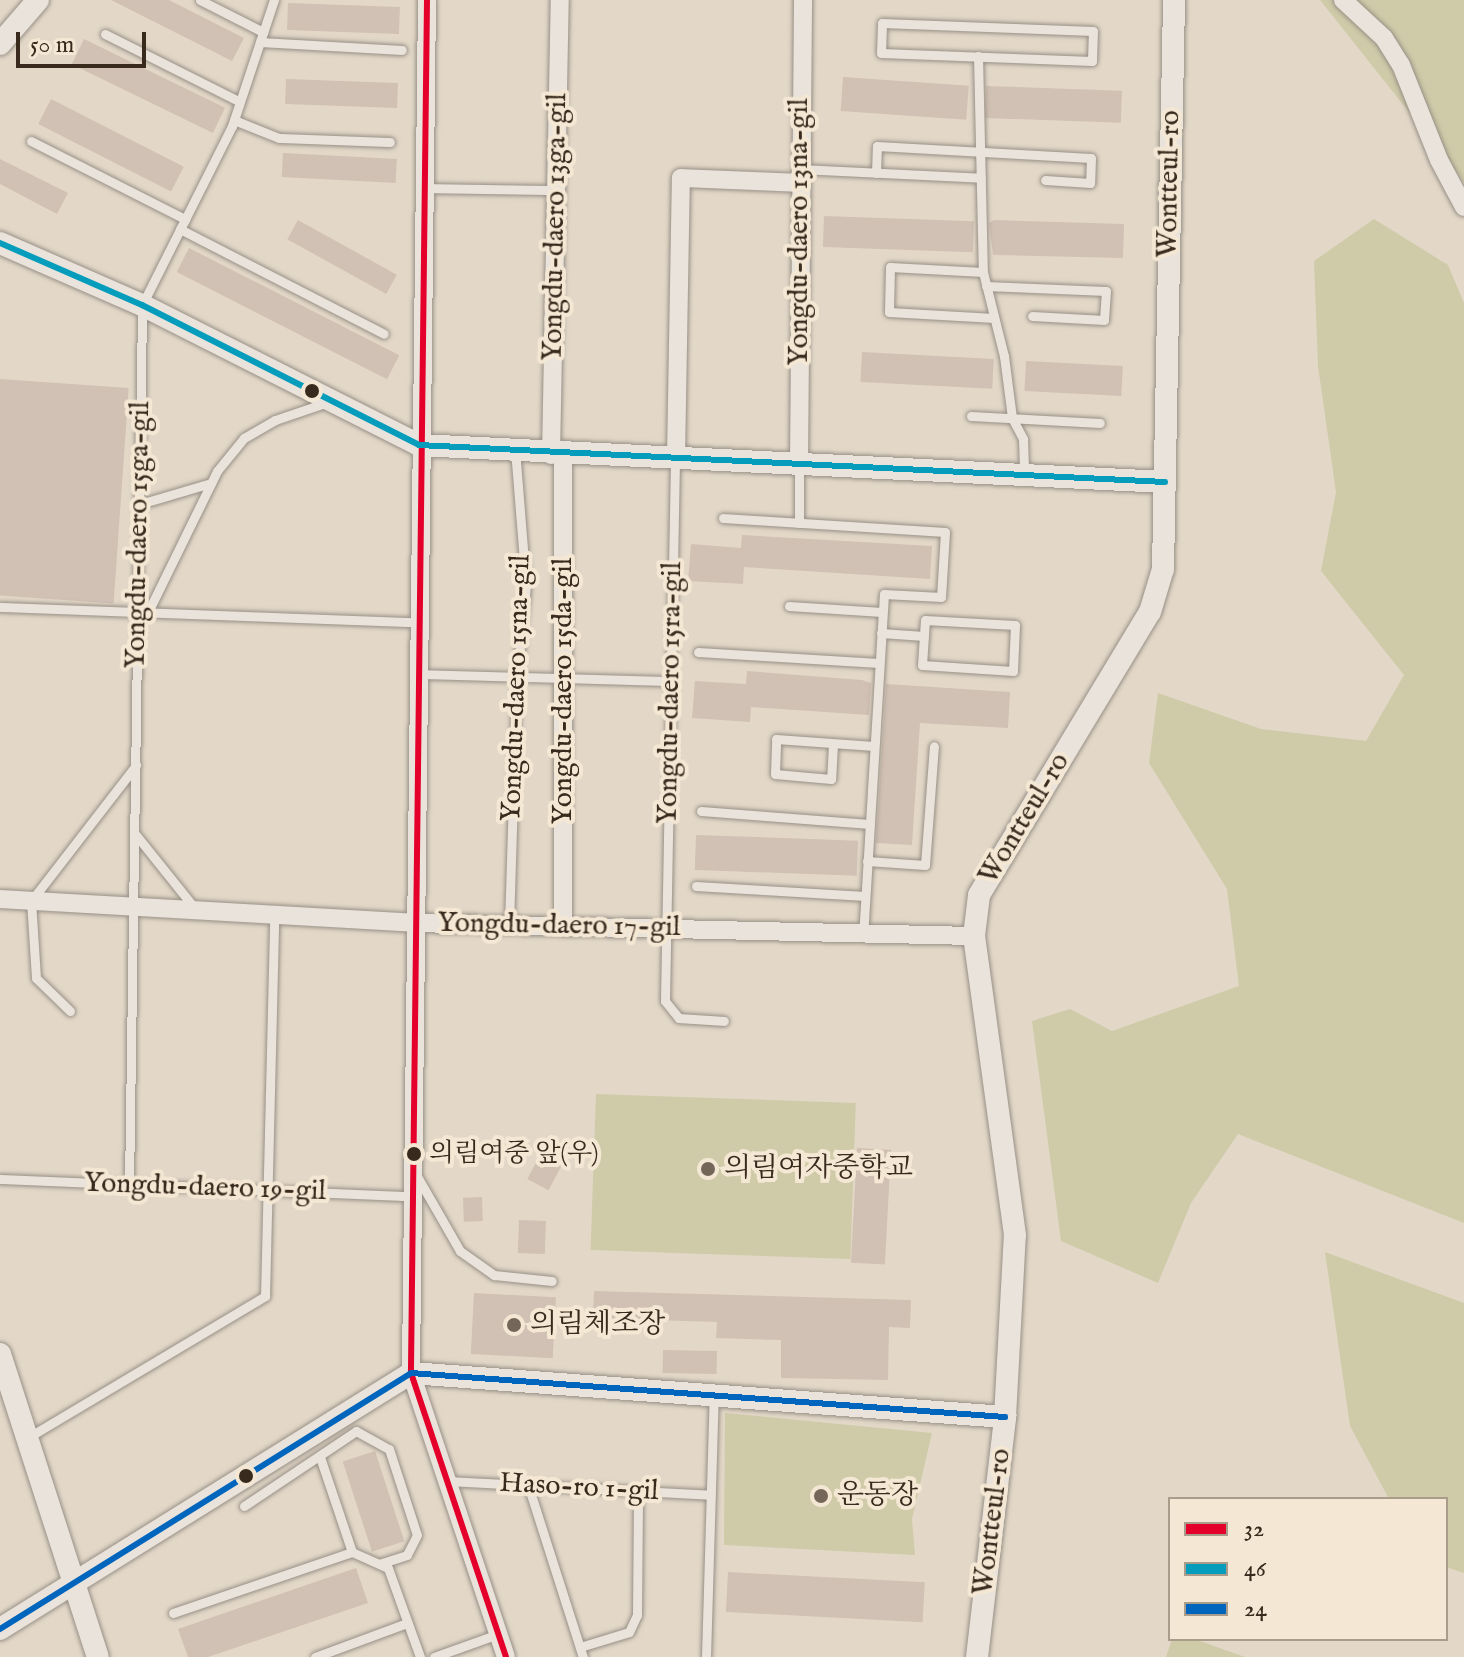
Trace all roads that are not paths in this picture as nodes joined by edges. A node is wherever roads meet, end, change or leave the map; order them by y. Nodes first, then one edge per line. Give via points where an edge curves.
1 (38, 0) edge
2 (200, 0) edge
3 (274, 0) edge
4 (427, 0) edge
5 (560, 0) edge
6 (803, 0) edge
7 (1174, 0) edge
8 (1343, 0) edge
9 (105, 34) dead end
10 (261, 37) junction
11 (0, 44) edge
12 (402, 50) dead end
13 (978, 56) junction
14 (240, 102) junction
15 (234, 120) junction
16 (31, 141) dead end
17 (390, 142) dead end
18 (980, 152) junction
19 (876, 173) junction
20 (799, 176) junction
21 (981, 178) junction
22 (1045, 180) dead end
23 (424, 188) junction
24 (558, 190) junction
25 (1464, 207) edge
26 (183, 224) junction
27 (0, 243) edge
28 (983, 272) junction
29 (986, 286) junction
30 (142, 305) junction
31 (1032, 316) dead end
32 (994, 318) junction
33 (384, 334) dead end
34 (331, 401) junction
35 (971, 416) dead end
36 (1012, 418) junction
37 (1100, 423) dead end
38 (419, 445) junction
39 (515, 450) junction
40 (557, 455) junction
41 (676, 458) junction
42 (799, 464) junction
43 (1024, 475) junction
44 (1165, 482) junction
45 (211, 483) junction
46 (140, 504) junction
47 (723, 518) dead end
48 (799, 523) junction
49 (789, 606) dead end
50 (0, 607) edge
51 (143, 612) junction
52 (882, 612) junction
53 (416, 622) junction
54 (881, 633) junction
55 (924, 636) junction
56 (698, 652) dead end
57 (879, 663) junction
58 (416, 674) junction
59 (517, 677) junction
60 (566, 678) junction
61 (671, 681) junction
62 (833, 744) junction
63 (874, 746) junction
64 (934, 746) dead end
65 (136, 765) junction
66 (701, 811) dead end
67 (870, 824) junction
68 (136, 835) junction
69 (867, 861) junction
70 (696, 886) dead end
71 (865, 896) junction
72 (0, 899) edge
73 (31, 901) junction
74 (135, 908) junction
75 (198, 911) junction
76 (274, 915) junction
77 (413, 923) junction
78 (509, 925) junction
79 (563, 927) junction
80 (667, 929) junction
81 (863, 934) junction
82 (974, 936) junction
83 (70, 1011) dead end
84 (724, 1021) dead end
85 (411, 1163) junction
86 (0, 1179) edge
87 (129, 1186) junction
88 (267, 1191) junction
89 (411, 1196) junction
90 (552, 1281) dead end
91 (0, 1354) edge
92 (411, 1373) junction
93 (714, 1395) junction
94 (1005, 1417) junction
95 (27, 1438) junction
96 (320, 1457) junction
97 (447, 1481) junction
98 (528, 1485) junction
99 (638, 1491) junction
100 (711, 1495) junction
101 (244, 1506) dead end
102 (352, 1552) junction
103 (380, 1564) junction
104 (74, 1587) junction
105 (173, 1613) dead end
106 (407, 1623) junction
107 (0, 1629) edge
108 (498, 1634) junction
109 (581, 1652) edge
110 (98, 1657) edge
111 (315, 1657) edge
112 (420, 1657) edge
113 (434, 1657) edge
114 (506, 1657) edge
115 (706, 1657) edge
116 (977, 1657) edge

1 - 11 street
2 - 10 lane
3 - 10 lane
4 - 23 street
5 - 24 street, Yongdu-daero 13ga-gil
6 - 20 street, Yongdu-daero 13na-gil
7 - 44 street, Wontteul-ro
8 - 25 street via 1384,38 1401,65
9 - 14 lane
10 - 12 lane
10 - 14 lane
13 - 13 lane via 881,53 882,23 1093,31 1092,61
13 - 18 lane
14 - 15 lane
15 - 17 lane via 279,138
15 - 26 lane
16 - 26 lane
18 - 19 lane via 877,146
18 - 21 lane
18 - 22 lane via 1091,158 1090,183
19 - 20 lane
19 - 21 lane
20 - 41 street via 681,178
20 - 42 street, Yongdu-daero 13na-gil
21 - 28 lane
23 - 24 lane
23 - 38 street
24 - 40 street, Yongdu-daero 13ga-gil
26 - 30 lane
26 - 33 lane
27 - 30 street
28 - 29 lane
28 - 32 lane via 890,267 889,312
29 - 31 lane via 1106,291 1104,320
29 - 32 lane
30 - 34 street
30 - 46 lane, Yongdu-daero 15ga-gil
32 - 36 lane
34 - 38 street
34 - 45 lane via 275,420 244,438
35 - 36 lane
36 - 37 lane
36 - 43 lane via 1023,439
38 - 39 street
38 - 53 street
39 - 40 street
39 - 59 lane, Yongdu-daero 15na-gil via 526,586
40 - 41 street
40 - 60 street, Yongdu-daero 15da-gil
41 - 42 street
41 - 61 lane, Yongdu-daero 15ra-gil
42 - 43 street
42 - 48 lane
43 - 44 street
44 - 82 street, Wontteul-ro via 1163,569 1150,612 979,895
45 - 46 lane
45 - 51 lane
46 - 51 lane, Yongdu-daero 15ga-gil
47 - 48 lane
48 - 52 lane via 945,532 941,597 884,594
49 - 52 lane
50 - 51 lane
51 - 53 lane
51 - 65 lane, Yongdu-daero 15ga-gil
52 - 54 lane
53 - 58 street
54 - 55 lane
54 - 57 lane
55 - 55 lane via 922,665 1013,671 1015,625 925,620
56 - 57 lane
57 - 63 lane
58 - 59 lane
58 - 77 street
59 - 60 lane
59 - 78 lane, Yongdu-daero 15na-gil
60 - 61 lane
60 - 79 street, Yongdu-daero 15da-gil
61 - 80 lane, Yongdu-daero 15ra-gil
62 - 62 lane via 776,739 775,774 831,779
62 - 63 lane
63 - 67 lane
64 - 69 lane via 925,865
65 - 68 lane, Yongdu-daero 15ga-gil
65 - 73 lane
66 - 67 lane
67 - 69 lane
68 - 74 lane, Yongdu-daero 15ga-gil
68 - 75 lane
69 - 71 lane
70 - 71 lane
71 - 81 lane
72 - 73 street, Yongdu-daero 17-gil
73 - 74 street, Yongdu-daero 17-gil
73 - 83 lane via 36,978
74 - 75 street, Yongdu-daero 17-gil
74 - 87 lane, Yongdu-daero 15ga-gil
75 - 76 street, Yongdu-daero 17-gil
76 - 77 street, Yongdu-daero 17-gil
76 - 88 lane
77 - 78 street, Yongdu-daero 17-gil
77 - 85 street
78 - 79 street, Yongdu-daero 17-gil
79 - 80 street, Yongdu-daero 17-gil
80 - 81 street, Yongdu-daero 17-gil
80 - 84 lane, Yongdu-daero 15ra-gil via 665,1001 679,1018
81 - 82 street, Yongdu-daero 17-gil
82 - 94 street, Wontteul-ro via 1015,1235
85 - 89 street
85 - 90 lane via 460,1251 494,1275
86 - 87 lane, Yongdu-daero 19-gil
87 - 88 lane, Yongdu-daero 19-gil
88 - 89 lane, Yongdu-daero 19-gil
88 - 95 lane via 265,1296
89 - 92 street
91 - 95 street
92 - 93 street
92 - 97 street
92 - 104 street
93 - 94 street
93 - 100 lane
94 - 116 street, Wontteul-ro
95 - 104 street
96 - 101 lane
96 - 102 lane
96 - 103 lane via 356,1431 389,1449 417,1535 407,1555
97 - 98 lane, Haso-ro 1-gil
97 - 108 street
98 - 99 lane, Haso-ro 1-gil
98 - 109 lane
99 - 100 lane, Haso-ro 1-gil
99 - 109 lane via 637,1615 629,1632
100 - 115 lane
102 - 103 lane
102 - 105 lane
103 - 106 lane via 388,1568
104 - 107 street
104 - 110 street
106 - 111 lane
106 - 112 lane
108 - 113 lane
108 - 114 street

